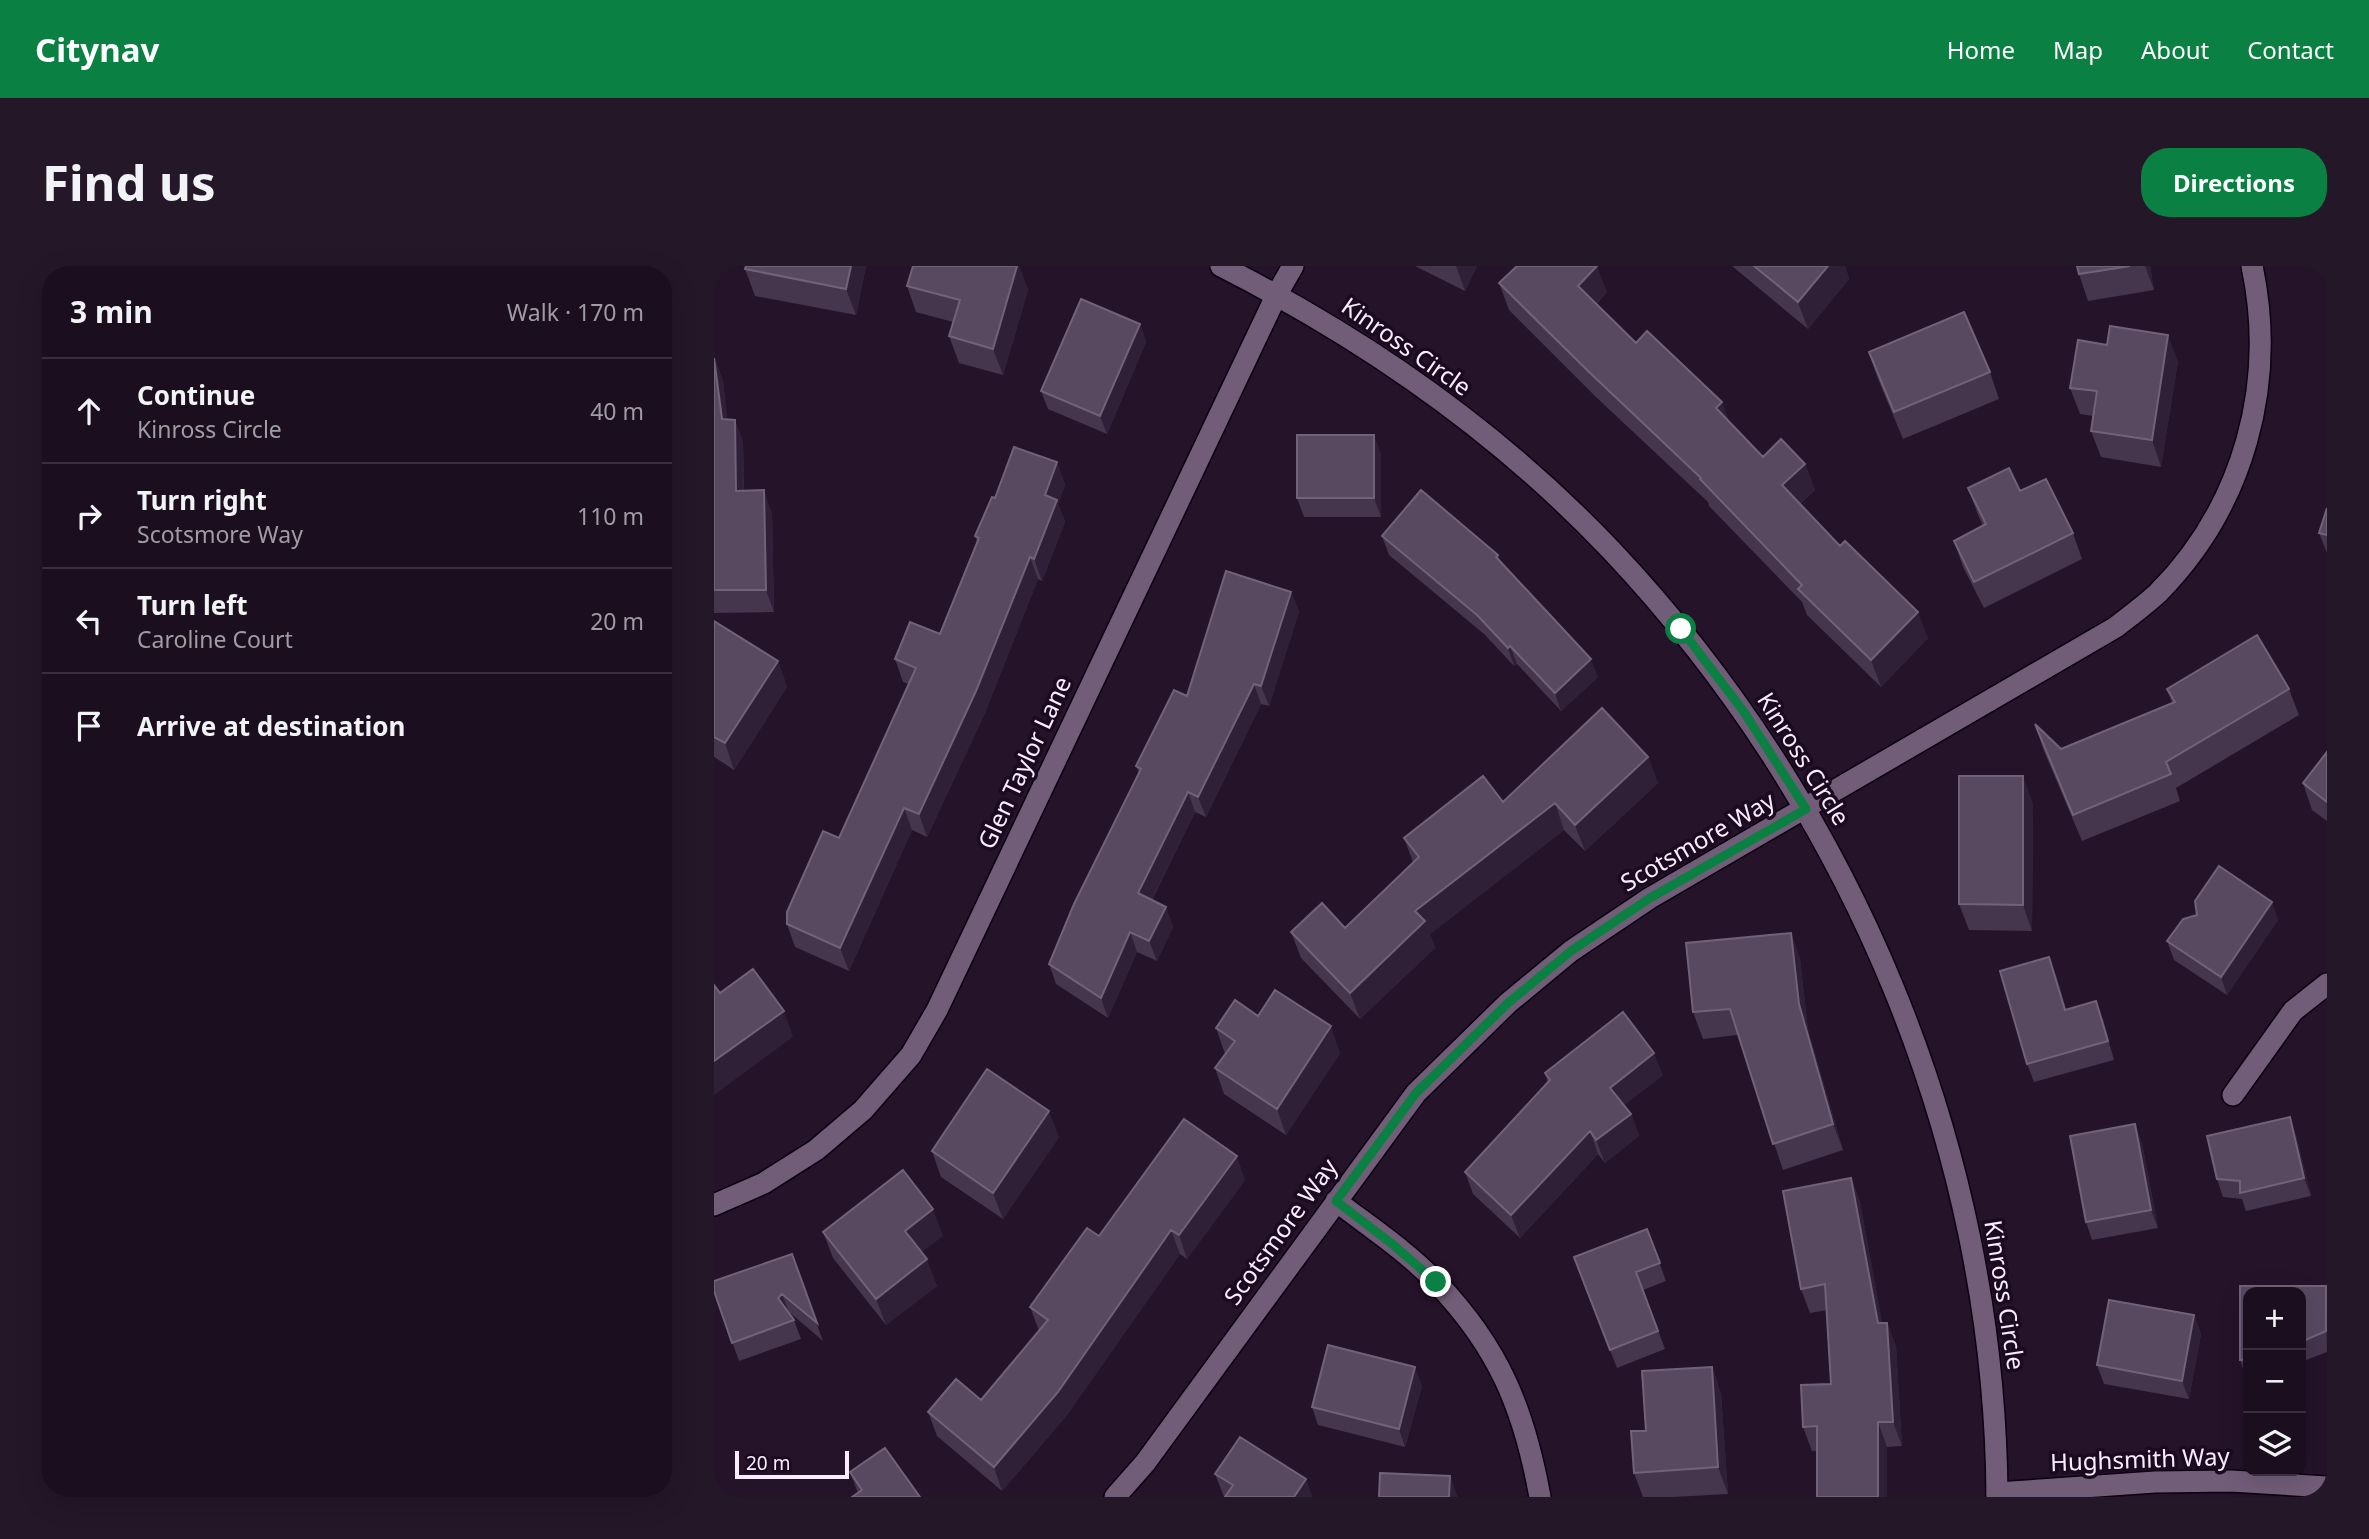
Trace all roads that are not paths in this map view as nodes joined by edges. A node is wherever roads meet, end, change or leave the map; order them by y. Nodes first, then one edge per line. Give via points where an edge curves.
1 (1221, 266) edge
2 (1293, 266) edge
3 (2252, 266) edge
4 (1277, 294) junction
5 (1806, 809) junction
6 (2327, 984) edge
7 (2233, 1095) dead end
8 (1336, 1201) junction
9 (714, 1205) edge
10 (2327, 1487) edge
11 (1997, 1495) edge
12 (1115, 1497) edge
13 (1540, 1497) edge

1 - 4 street, Kinross Circle
2 - 4 street, Glen Taylor Lane
3 - 5 street, Scotsmore Way via 2259,300 2261,360 2253,418 2236,477 2198,545 2157,593 2116,627
4 - 5 street, Kinross Circle via 1436,396 1524,467 1610,549 1681,629 1744,712
4 - 9 street, Glen Taylor Lane via 937,1010 911,1055 863,1110 817,1150 764,1183
5 - 8 street, Scotsmore Way via 1650,898 1571,951 1508,1003 1416,1093
5 - 11 street, Kinross Circle via 1879,951 1920,1055 1955,1174 1980,1291
6 - 7 street via 2293,1011
8 - 12 street, Scotsmore Way via 1145,1463
8 - 13 street via 1436,1282 1485,1341 1512,1392 1531,1446
10 - 11 street, Hughsmith Way via 2155,1482

